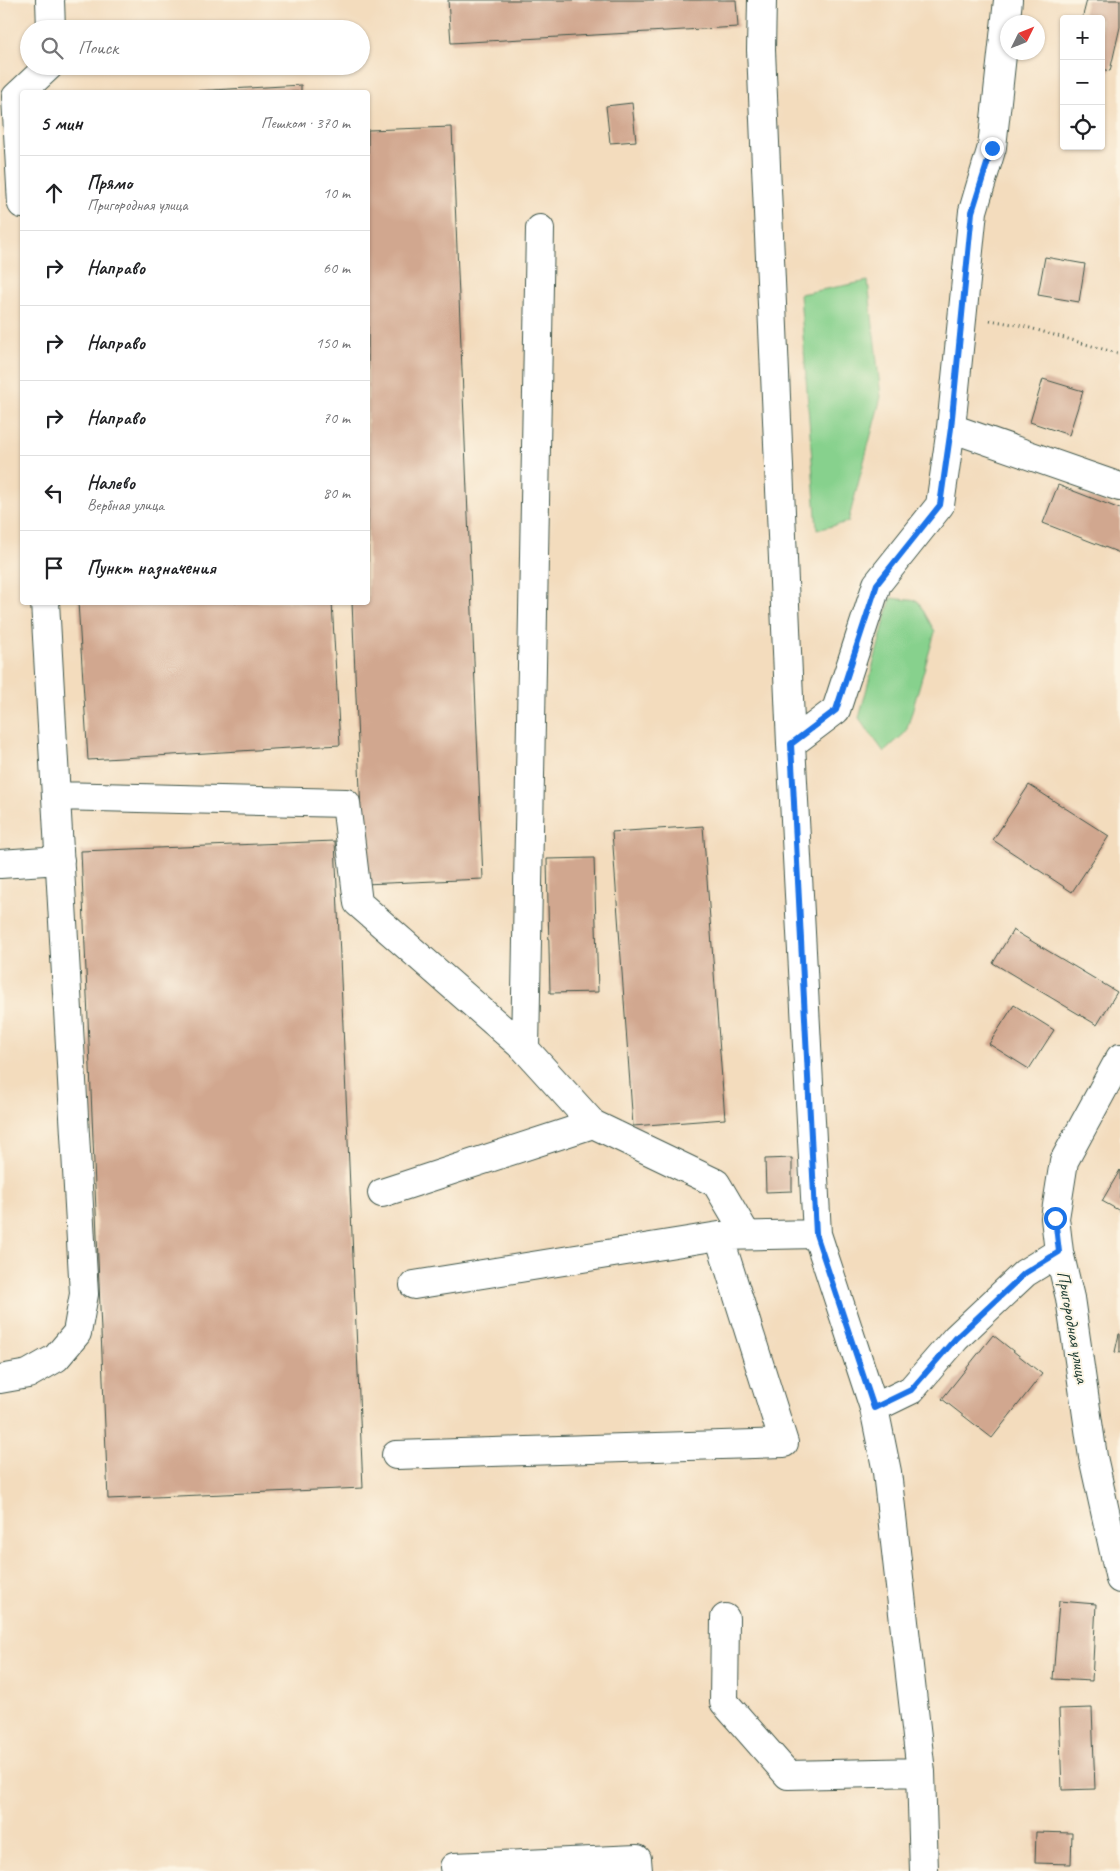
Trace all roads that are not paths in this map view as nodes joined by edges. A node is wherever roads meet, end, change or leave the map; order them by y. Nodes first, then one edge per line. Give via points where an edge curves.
1 (50, 0) edge
2 (762, 0) edge
3 (1008, 0) edge
4 (51, 20) edge
5 (39, 75) edge
6 (24, 90) edge
7 (20, 94) edge
8 (20, 169) edge
9 (540, 229) dead end
10 (951, 428) junction
11 (1120, 487) edge
12 (45, 605) edge
13 (791, 744) junction
14 (56, 796) junction
15 (60, 860) junction
16 (0, 864) edge
17 (525, 1049) junction
18 (1120, 1058) edge
19 (593, 1124) junction
20 (382, 1193) dead end
21 (746, 1234) junction
22 (816, 1234) junction
23 (719, 1236) junction
24 (1059, 1252) junction
25 (414, 1285) dead end
26 (0, 1379) edge
27 (874, 1408) junction
28 (396, 1455) dead end
29 (1120, 1578) edge
30 (725, 1618) dead end
31 (921, 1772) junction
32 (455, 1871) edge
33 (638, 1871) edge
34 (924, 1871) edge

1 - 4 street
2 - 13 street via 761,50
3 - 10 street via 992,148 972,212
5 - 6 street
7 - 8 street via 16,98
9 - 17 street
10 - 11 street
10 - 13 street via 940,505 877,584 836,710
12 - 14 street
13 - 22 street
14 - 15 street
14 - 17 street via 346,803 358,903
15 - 16 street
15 - 26 street via 84,1294 77,1333 56,1358 28,1374
17 - 19 street
18 - 24 street, Пригородная улица via 1064,1161 1055,1218
19 - 20 street
19 - 21 street via 716,1183
21 - 22 street
21 - 23 street
22 - 27 street
23 - 25 street
23 - 28 street via 784,1443
24 - 27 street via 1025,1273 956,1338 911,1390
24 - 29 street, Пригородная улица via 1070,1298 1094,1457
27 - 31 street via 887,1472
30 - 31 street via 724,1702 788,1775
31 - 34 street
32 - 33 street via 454,1867 637,1859

